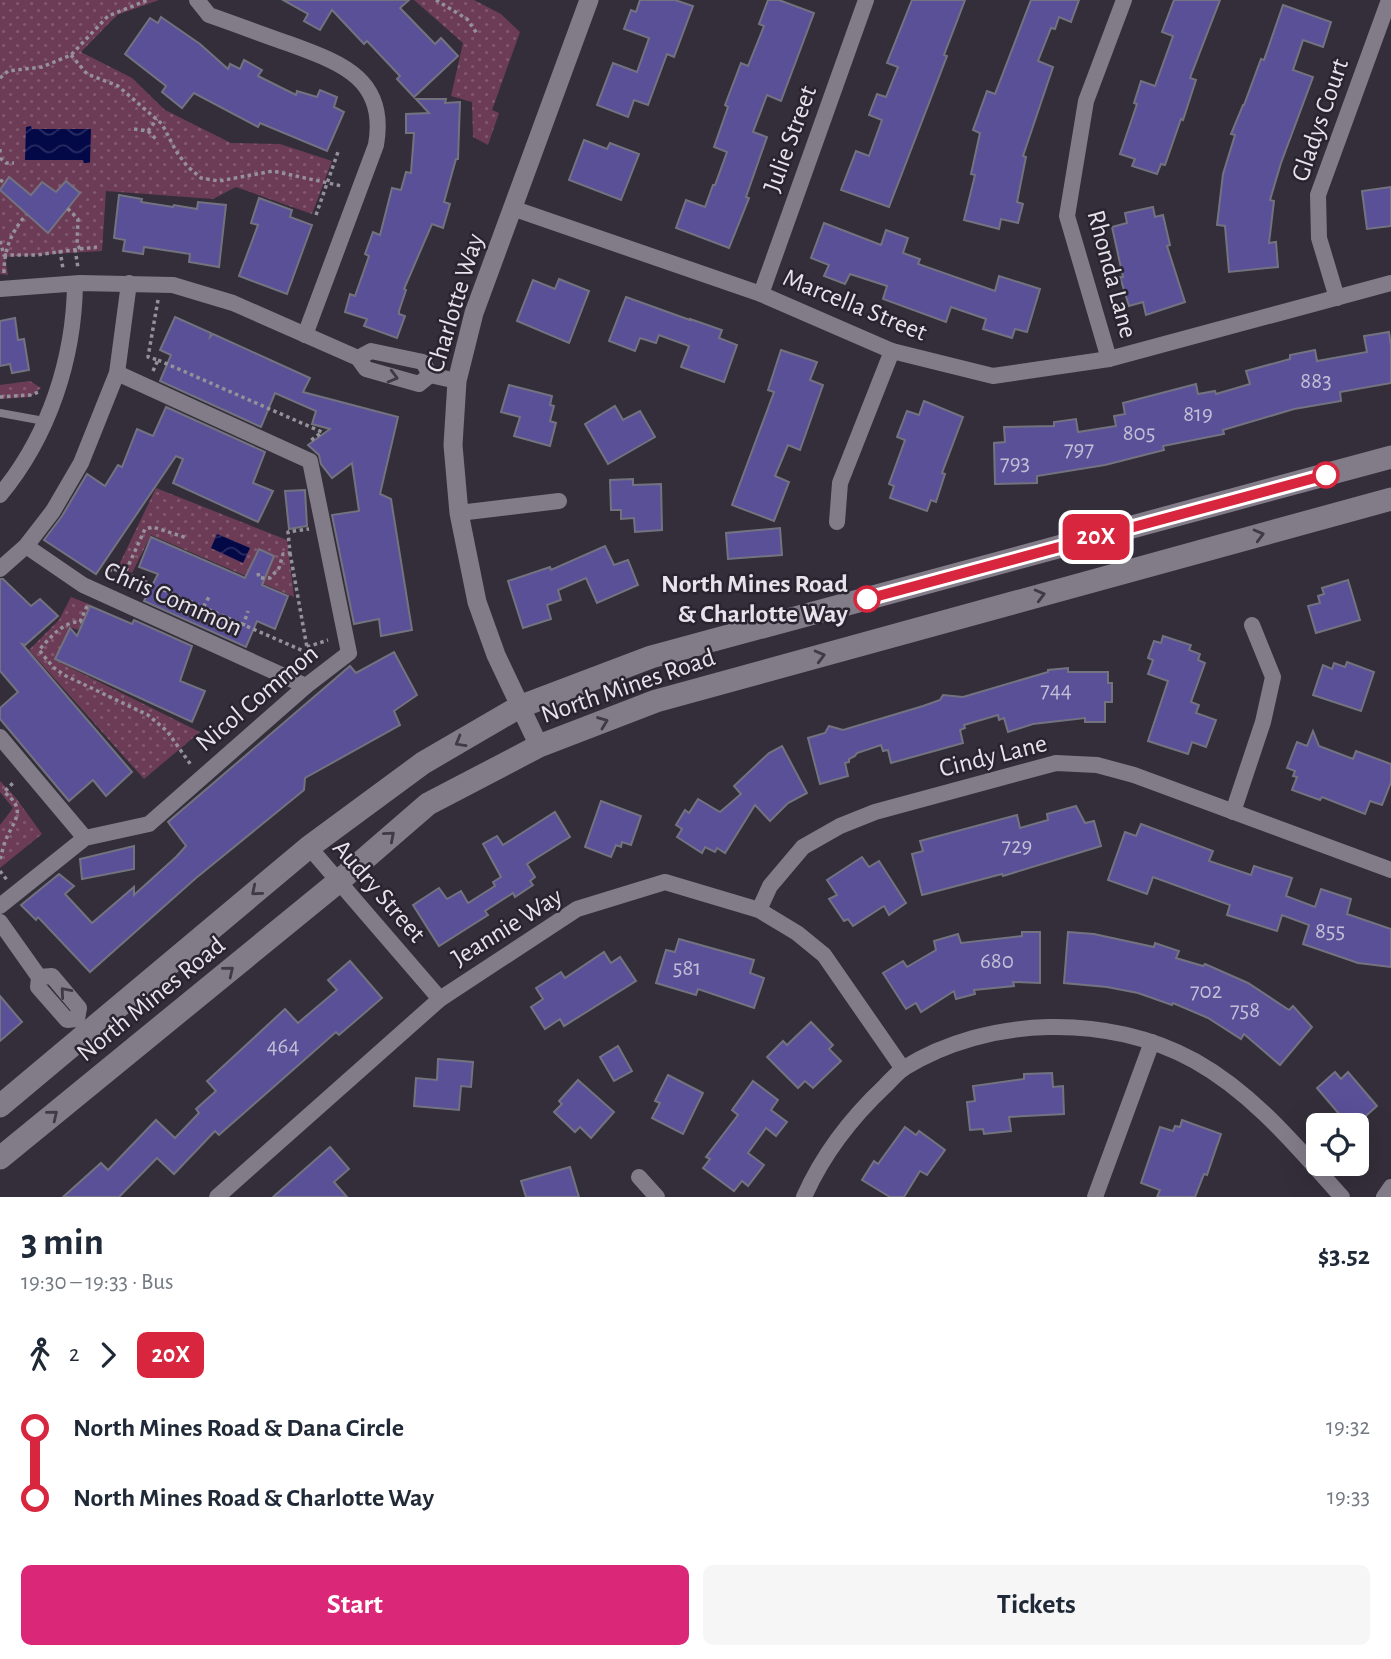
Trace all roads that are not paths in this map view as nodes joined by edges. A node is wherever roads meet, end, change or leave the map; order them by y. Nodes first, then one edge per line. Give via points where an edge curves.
1 (197, 0) edge
2 (589, 0) edge
3 (866, 0) edge
4 (1124, 0) edge
5 (1389, 0) edge
6 (512, 208) junction
7 (1391, 283) edge
8 (75, 284) junction
9 (129, 284) junction
10 (0, 289) edge
11 (761, 294) junction
12 (1337, 298) junction
13 (305, 334) junction
14 (891, 351) junction
15 (1109, 359) junction
16 (117, 373) junction
17 (457, 381) junction
18 (0, 413) edge
19 (44, 421) junction
20 (1391, 457) edge
21 (0, 495) edge
22 (1391, 499) edge
23 (559, 501) dead end
24 (459, 513) junction
25 (837, 522) dead end
26 (26, 546) junction
27 (0, 569) edge
28 (1252, 625) dead end
29 (306, 686) junction
30 (519, 708) junction
31 (0, 737) edge
32 (539, 746) junction
33 (1233, 812) junction
34 (85, 838) junction
35 (309, 847) junction
36 (1391, 870) edge
37 (339, 881) junction
38 (0, 906) edge
39 (759, 910) junction
40 (0, 922) edge
41 (440, 999) junction
42 (83, 1025) junction
43 (1152, 1042) junction
44 (903, 1069) junction
45 (0, 1106) edge
46 (0, 1158) edge
47 (639, 1177) dead end
48 (1391, 1187) edge
49 (219, 1196) edge
50 (657, 1197) edge
51 (804, 1197) edge
52 (1095, 1197) edge
53 (1342, 1197) edge
54 (1384, 1197) edge

1 - 13 street via 209,15 337,61 368,89 375,107 376,145
2 - 6 street, Charlotte Way
3 - 11 street, Julie Street
4 - 15 street, Rhonda Lane via 1086,101 1067,216
5 - 12 street, Gladys Court via 1318,195 1319,238
6 - 11 street, Marcella Street
6 - 17 street, Charlotte Way via 474,313
7 - 12 street, Marcella Street
8 - 9 street
8 - 10 street
8 - 19 street via 75,319 61,384
9 - 13 street via 173,285 233,303
9 - 16 street
11 - 14 street, Marcella Street
12 - 15 street, Marcella Street
13 - 17 street via 358,358 366,369 419,384 430,374
14 - 15 street, Marcella Street via 993,376
14 - 25 street via 840,483
16 - 26 street via 81,463
16 - 29 street, Nicol Common via 310,461 349,653
17 - 24 street, Charlotte Way via 453,445
18 - 19 lane
19 - 21 street
20 - 30 main road, North Mines Road via 651,657
32 -> 22 main road, North Mines Road via 656,701
23 - 24 street
24 - 30 street, Charlotte Way via 477,602
26 - 27 street
26 - 29 street, Chris Common via 83,585
28 - 33 street via 1273,677
29 - 34 street, Nicol Common via 149,824
30 - 32 street, Charlotte Way
30 -> 35 main road, North Mines Road via 423,764
31 - 34 street
37 -> 32 main road, North Mines Road via 428,804
33 - 36 street, Cindy Lane
33 - 39 street, Cindy Lane via 1122,771 1056,764 876,812 840,827 803,847 770,886
34 - 38 street, Nicol Common
35 - 37 street, Audry Street
35 -> 42 main road, North Mines Road
37 - 41 street, Audry Street
46 -> 37 main road, North Mines Road
39 - 41 street, Jeannie Way via 665,881 577,909
39 - 44 street, Jeannie Way via 824,955
40 - 42 street via 40,977 38,987 67,1020
41 - 49 street, Jeannie Way
42 - 45 main road, North Mines Road
43 - 44 street via 1093,1029 1004,1030 958,1043
43 - 52 street
43 - 53 street via 1194,1060 1233,1085 1273,1120
44 - 51 street via 857,1112
47 - 50 street
48 - 54 street

